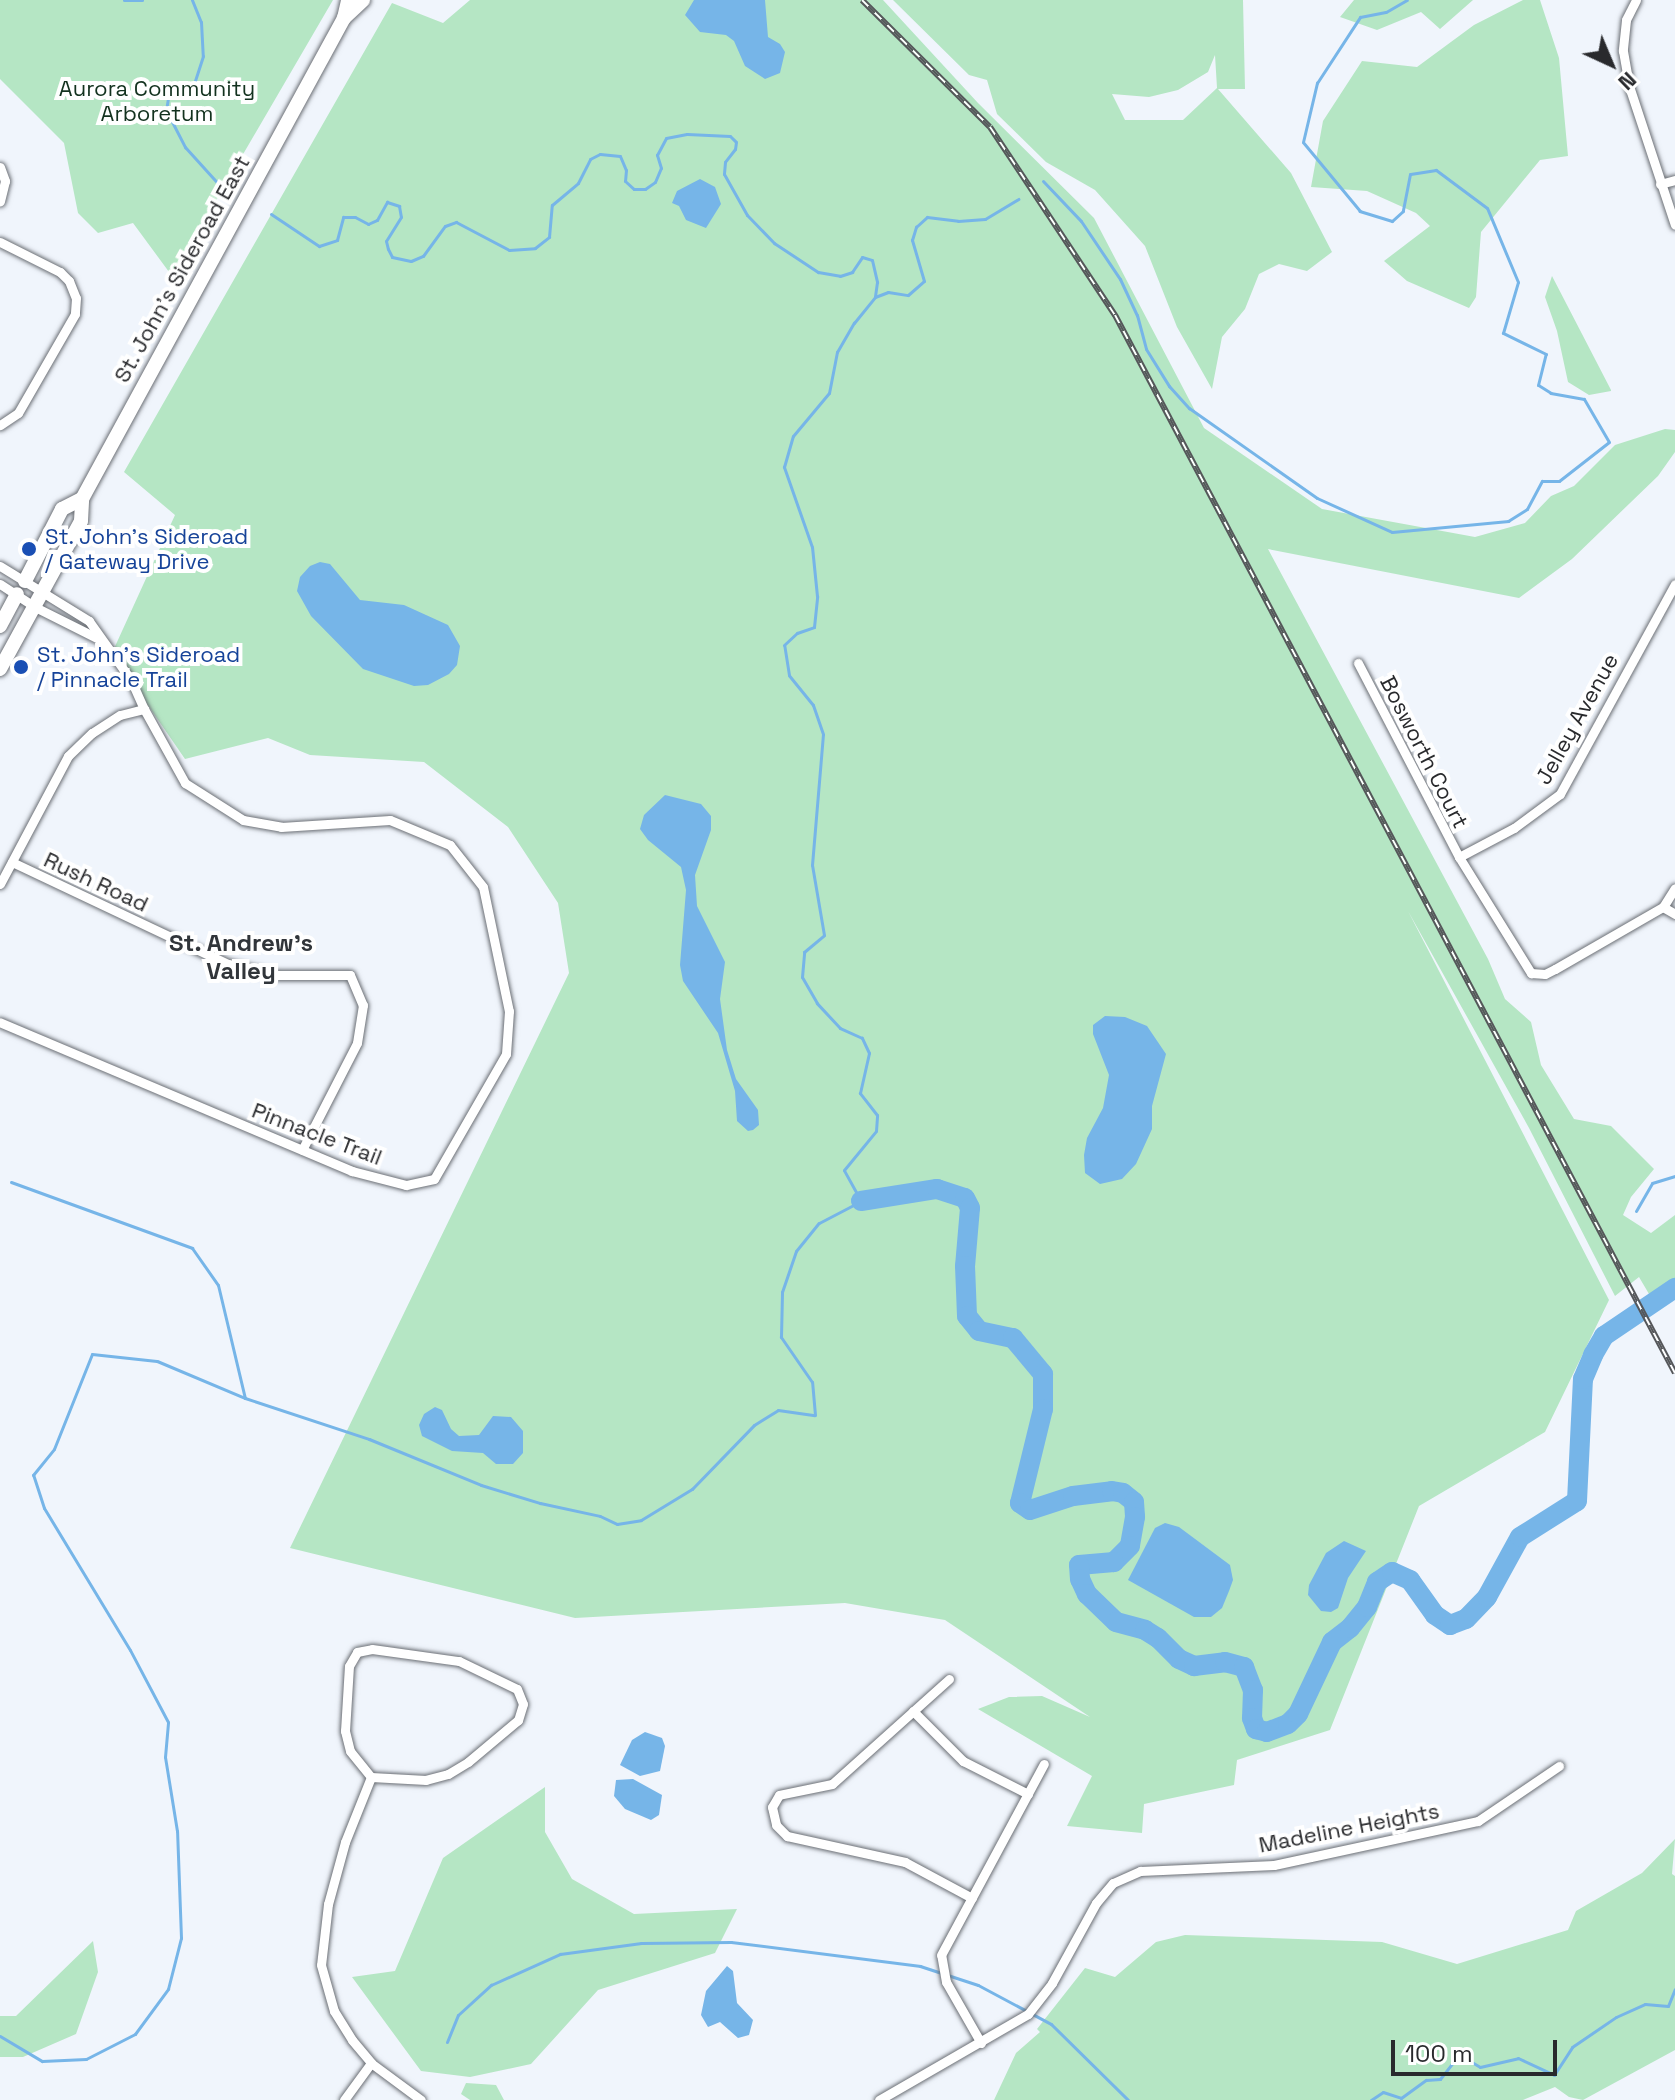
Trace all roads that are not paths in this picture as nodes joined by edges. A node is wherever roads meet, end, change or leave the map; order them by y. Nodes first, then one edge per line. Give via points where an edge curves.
1 (348, 0) edge
2 (363, 0) edge
3 (1636, 0) edge
4 (344, 18) junction
5 (0, 167) edge
6 (1675, 180) edge
7 (1660, 184) junction
8 (0, 201) edge
9 (1675, 225) edge
10 (0, 242) edge
11 (0, 425) edge
12 (82, 499) junction
13 (0, 566) edge
14 (0, 584) edge
15 (1675, 584) edge
16 (21, 587) junction
17 (44, 591) junction
18 (35, 607) junction
19 (0, 626) edge
20 (104, 641) junction
21 (1358, 663) dead end
22 (0, 669) edge
23 (144, 709) junction
24 (1459, 857) junction
25 (12, 862) junction
26 (0, 884) edge
27 (1675, 888) edge
28 (1663, 907) junction
29 (1675, 914) edge
30 (0, 1022) edge
31 (302, 1150) junction
32 (949, 1679) dead end
33 (913, 1711) junction
34 (1044, 1764) dead end
35 (1559, 1766) dead end
36 (371, 1777) junction
37 (1028, 1794) junction
38 (972, 1898) junction
39 (981, 2043) junction
40 (371, 2063) junction
41 (344, 2100) edge
42 (421, 2100) edge
43 (879, 2100) edge

1 - 4 main road, St. John's Sideroad East
2 - 4 main road, St. John's Sideroad East
3 - 7 street via 1626,20 1623,51
4 - 12 main road, St. John's Sideroad East
5 - 8 street via 5,181
6 - 7 street
7 - 9 street
10 - 11 street via 60,272 76,298 75,314 18,413
12 - 16 main road, St. John's Sideroad East via 62,509
12 - 17 main road, St. John's Sideroad East via 81,521
13 - 16 street
14 - 16 street
15 - 24 street, Jelley Avenue via 1560,794 1514,828
16 - 17 street, Pinnacle Trail
16 - 18 street, Pinnacle Trail
16 - 19 main road, St. John's Sideroad East
17 - 18 main road, St. John's Sideroad East
17 - 20 street, Pinnacle Trail via 89,621
18 - 20 street, Pinnacle Trail
18 - 22 main road, St. John's Sideroad East
20 - 23 street, Pinnacle Trail
21 - 24 street, Bosworth Court
23 - 25 street via 120,715 68,756
23 - 31 street, Pinnacle Trail via 185,783 243,820 281,827 390,820 450,845 483,887 509,1011 506,1054 434,1179 406,1185
24 - 28 street via 1531,973 1545,974
25 - 26 street
25 - 31 street, Rush Road via 228,964 277,975 350,975 363,1005 357,1043
27 - 28 street
28 - 29 street
30 - 31 street, Pinnacle Trail
32 - 33 street
33 - 37 street via 963,1761
33 - 38 street via 832,1784 779,1795 772,1807 776,1825 787,1836 905,1862
34 - 37 street
35 - 39 street, Madeline Heights via 1478,1821 1274,1865 1140,1871 1113,1883 1028,2014
36 - 36 street via 426,1780 458,1768 518,1720 523,1704 517,1689 459,1661 372,1649 357,1652 349,1666 345,1731 350,1751
36 - 40 street via 328,1904 321,1965 334,2011
37 - 38 street
38 - 39 street via 941,1955 946,1982
39 - 43 street, Madeline Heights
40 - 41 street
40 - 42 street

